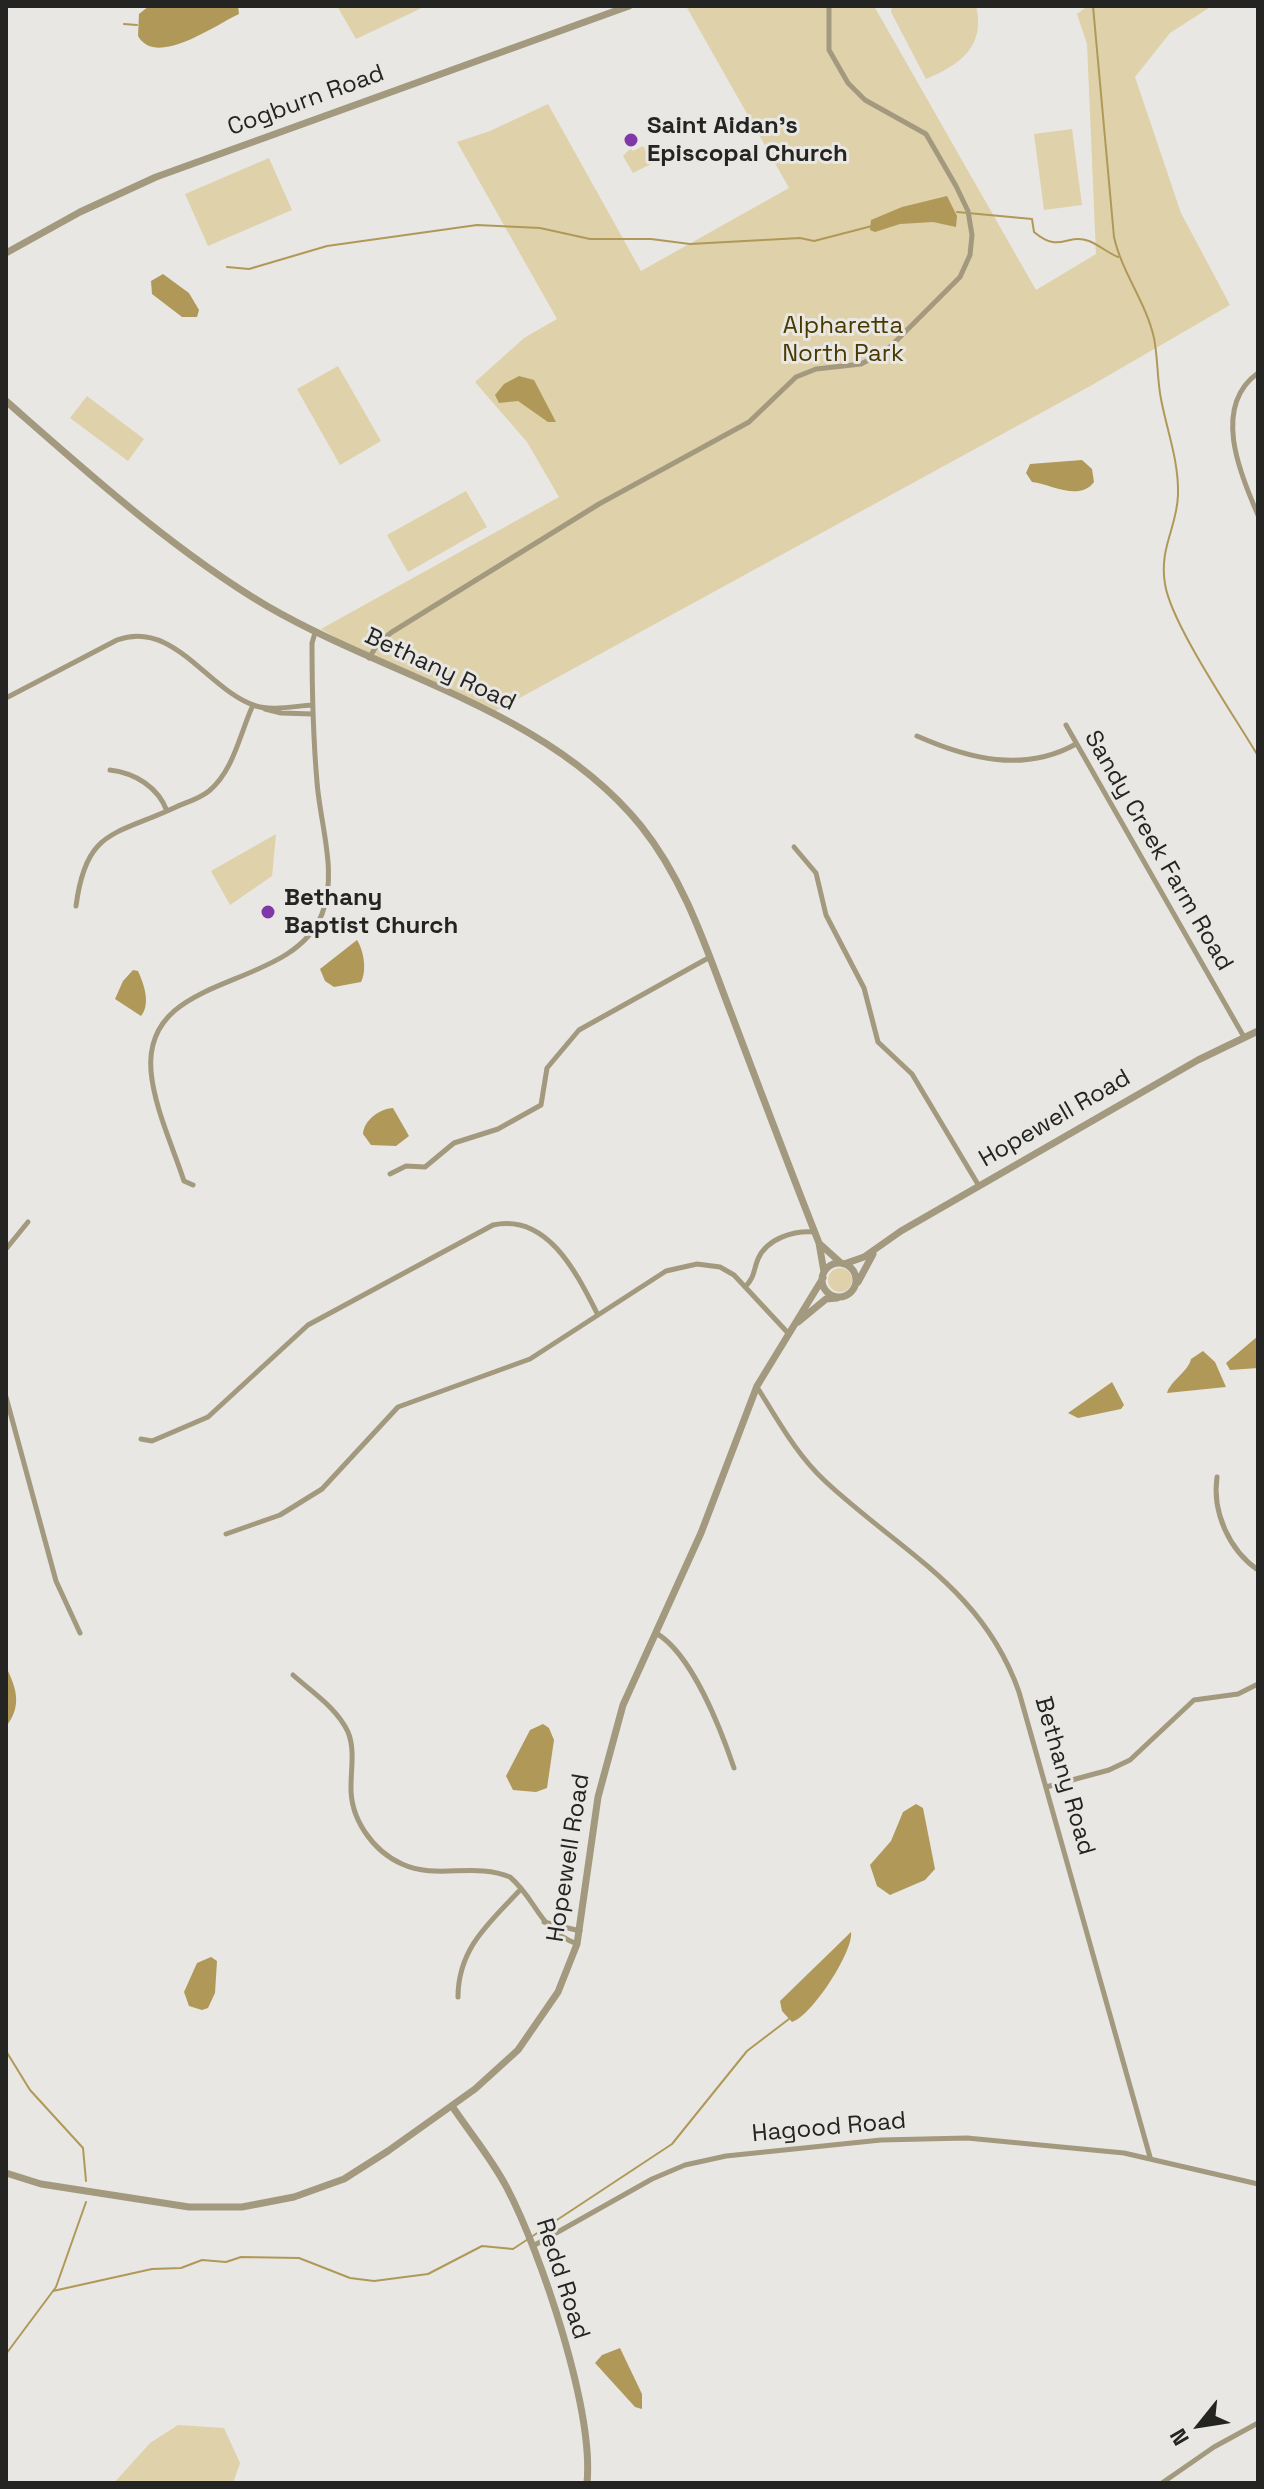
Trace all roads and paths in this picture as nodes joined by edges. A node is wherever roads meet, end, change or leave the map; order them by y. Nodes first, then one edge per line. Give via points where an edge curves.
1 (629, 6) edge
2 (829, 6) edge
3 (6, 253) edge
4 (1258, 373) edge
5 (6, 401) edge
6 (1258, 515) edge
7 (315, 633) junction
8 (369, 659) junction
9 (6, 698) edge
10 (312, 705) junction
11 (257, 706) junction
12 (312, 714) junction
13 (1066, 725) dead end
14 (917, 736) dead end
15 (1076, 744) junction
16 (110, 770) dead end
17 (167, 811) junction
18 (794, 847) dead end
19 (76, 906) dead end
20 (710, 957) junction
21 (1258, 1031) edge
22 (1244, 1037) junction
23 (390, 1174) dead end
24 (193, 1185) dead end
25 (979, 1186) junction
26 (28, 1222) dead end
27 (815, 1232) junction
28 (819, 1243) junction
29 (6, 1249) edge
30 (877, 1249) junction
31 (842, 1263) junction
32 (824, 1275) junction
33 (856, 1285) junction
34 (745, 1287) junction
35 (839, 1297) junction
36 (598, 1315) junction
37 (790, 1330) junction
38 (757, 1386) junction
39 (6, 1397) edge
40 (141, 1439) dead end
41 (1217, 1477) dead end
42 (226, 1534) dead end
43 (1258, 1570) edge
44 (80, 1633) dead end
45 (656, 1633) junction
46 (293, 1675) dead end
47 (1258, 1684) edge
48 (734, 1768) dead end
49 (1046, 1787) junction
50 (521, 1889) junction
51 (543, 1922) junction
52 (580, 1931) junction
53 (577, 1944) junction
54 (458, 1997) dead end
55 (452, 2106) junction
56 (1150, 2157) junction
57 (6, 2173) edge
58 (1258, 2184) edge
59 (533, 2246) junction
60 (1258, 2423) edge
61 (587, 2483) edge
62 (1162, 2483) edge

1 - 3 street, Cogburn Road via 156,177
2 - 8 street via 829,50 841,74 865,100 926,134 962,198 972,243 960,277 886,351 861,364 798,376 749,422 599,504 392,632
4 - 6 street via 1236,397 1231,415
5 - 7 street, Bethany Road via 186,551
7 - 8 street, Bethany Road
7 - 10 street
8 - 20 street, Bethany Road via 484,708 607,790 665,861
9 - 11 street via 136,635 159,640
10 - 11 street
10 - 12 street
11 - 12 street
11 - 17 street via 212,789
12 - 24 street via 329,873 322,916 287,955 175,1008 154,1043 153,1082 184,1181
13 - 15 street, Sandy Creek Farm Road
14 - 15 street via 969,757 1014,761 1047,757
15 - 22 street, Sandy Creek Farm Road
16 - 17 street via 150,786
17 - 19 street via 116,831 97,845 80,875
18 - 25 street via 816,873 826,915 864,988 878,1042 912,1074
20 - 23 street via 579,1030 547,1068 541,1105 498,1129 454,1143 425,1167 406,1166
20 - 27 street, Bethany Road
21 - 22 street, Hopewell Road
22 - 25 street, Hopewell Road
25 - 30 street, Hopewell Road
26 - 29 street
27 - 28 street, Bethany Road
27 - 34 street via 781,1237 761,1254 755,1277
28 - 31 street, Bethany Road
28 - 32 street, Bethany Road
30 - 31 street, Hopewell Road
30 - 33 street, Hopewell Road
31 - 32 street
31 - 33 street via 856,1274
32 - 35 street via 828,1293
32 - 37 street, Hopewell Road
33 - 35 street
34 - 36 street via 720,1267 689,1265 658,1274
34 - 37 street
35 - 37 street, Hopewell Road via 826,1299
36 - 40 street via 547,1237 526,1226 493,1225 308,1325 208,1417 152,1441
36 - 42 street via 530,1359 398,1407 322,1489 280,1515
37 - 38 street, Hopewell Road
38 - 45 street, Hopewell Road
38 - 49 street, Bethany Road via 813,1469 959,1592 984,1621 1012,1671
39 - 44 street via 56,1581
41 - 43 street via 1218,1514 1239,1553
45 - 48 street via 667,1641 708,1704
45 - 52 street, Hopewell Road via 623,1705 605,1763
46 - 50 street via 332,1709 347,1730 354,1809 383,1851 418,1869 505,1874
47 - 49 street via 1238,1694 1194,1700 1123,1764
49 - 56 street, Bethany Road
50 - 51 street
50 - 54 street via 471,1943
51 - 52 street
51 - 53 street
52 - 53 street, Hopewell Road
53 - 55 street, Hopewell Road via 558,1992 531,2035 506,2063
55 - 57 street, Hopewell Road via 344,2179 261,2205 206,2208 149,2202
55 - 59 street, Redd Road via 506,2186
56 - 58 street
56 - 59 street, Hagood Road via 938,2137 726,2156 662,2174
59 - 61 street, Redd Road via 584,2421
60 - 62 street

